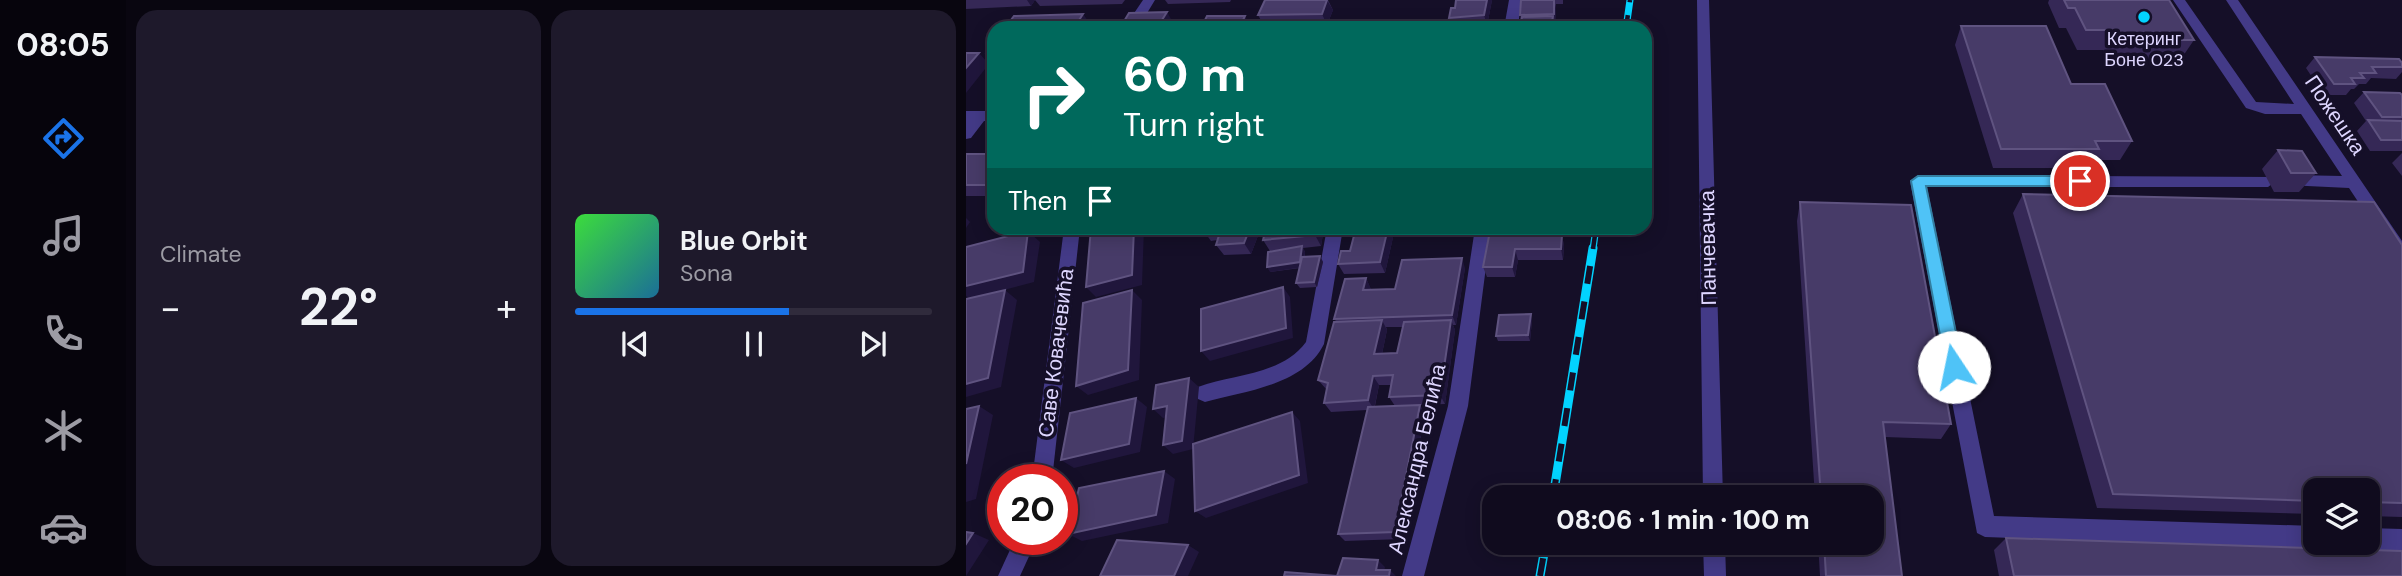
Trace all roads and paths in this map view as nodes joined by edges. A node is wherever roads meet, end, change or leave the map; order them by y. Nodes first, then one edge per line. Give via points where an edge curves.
1 (1149, 0) edge
2 (1515, 0) edge
3 (1703, 0) edge
4 (2179, 0) edge
5 (2232, 0) edge
6 (1136, 21) edge
7 (1512, 21) edge
8 (2305, 109) junction
9 (980, 116) edge
10 (966, 134) edge
11 (2268, 181) dead end
12 (2292, 181) edge
13 (2354, 182) junction
14 (1071, 235) edge
15 (1334, 235) edge
16 (1482, 235) edge
17 (2402, 254) edge
18 (1205, 393) dead end
19 (1044, 464) edge
20 (1713, 485) edge
21 (2303, 537) edge
22 (2380, 539) edge
23 (2402, 540) edge
24 (1019, 555) edge
25 (1714, 555) edge
26 (1009, 576) edge
27 (1413, 576) edge
28 (1715, 576) edge

1 - 6 street
2 - 7 street
3 - 20 street, Панчевачка
4 - 8 street via 2251,105
5 - 8 street, Пожешка
8 - 13 street, Пожешка
9 - 10 street
11 - 21 street via 1918,181 1985,526
12 - 13 street
13 - 17 street, Пожешка
14 - 19 street, Саве Ковачевића
15 - 18 street via 1311,353 1284,371
16 - 27 street, Александра Белића via 1458,406
22 - 23 street
24 - 26 street
25 - 28 street

